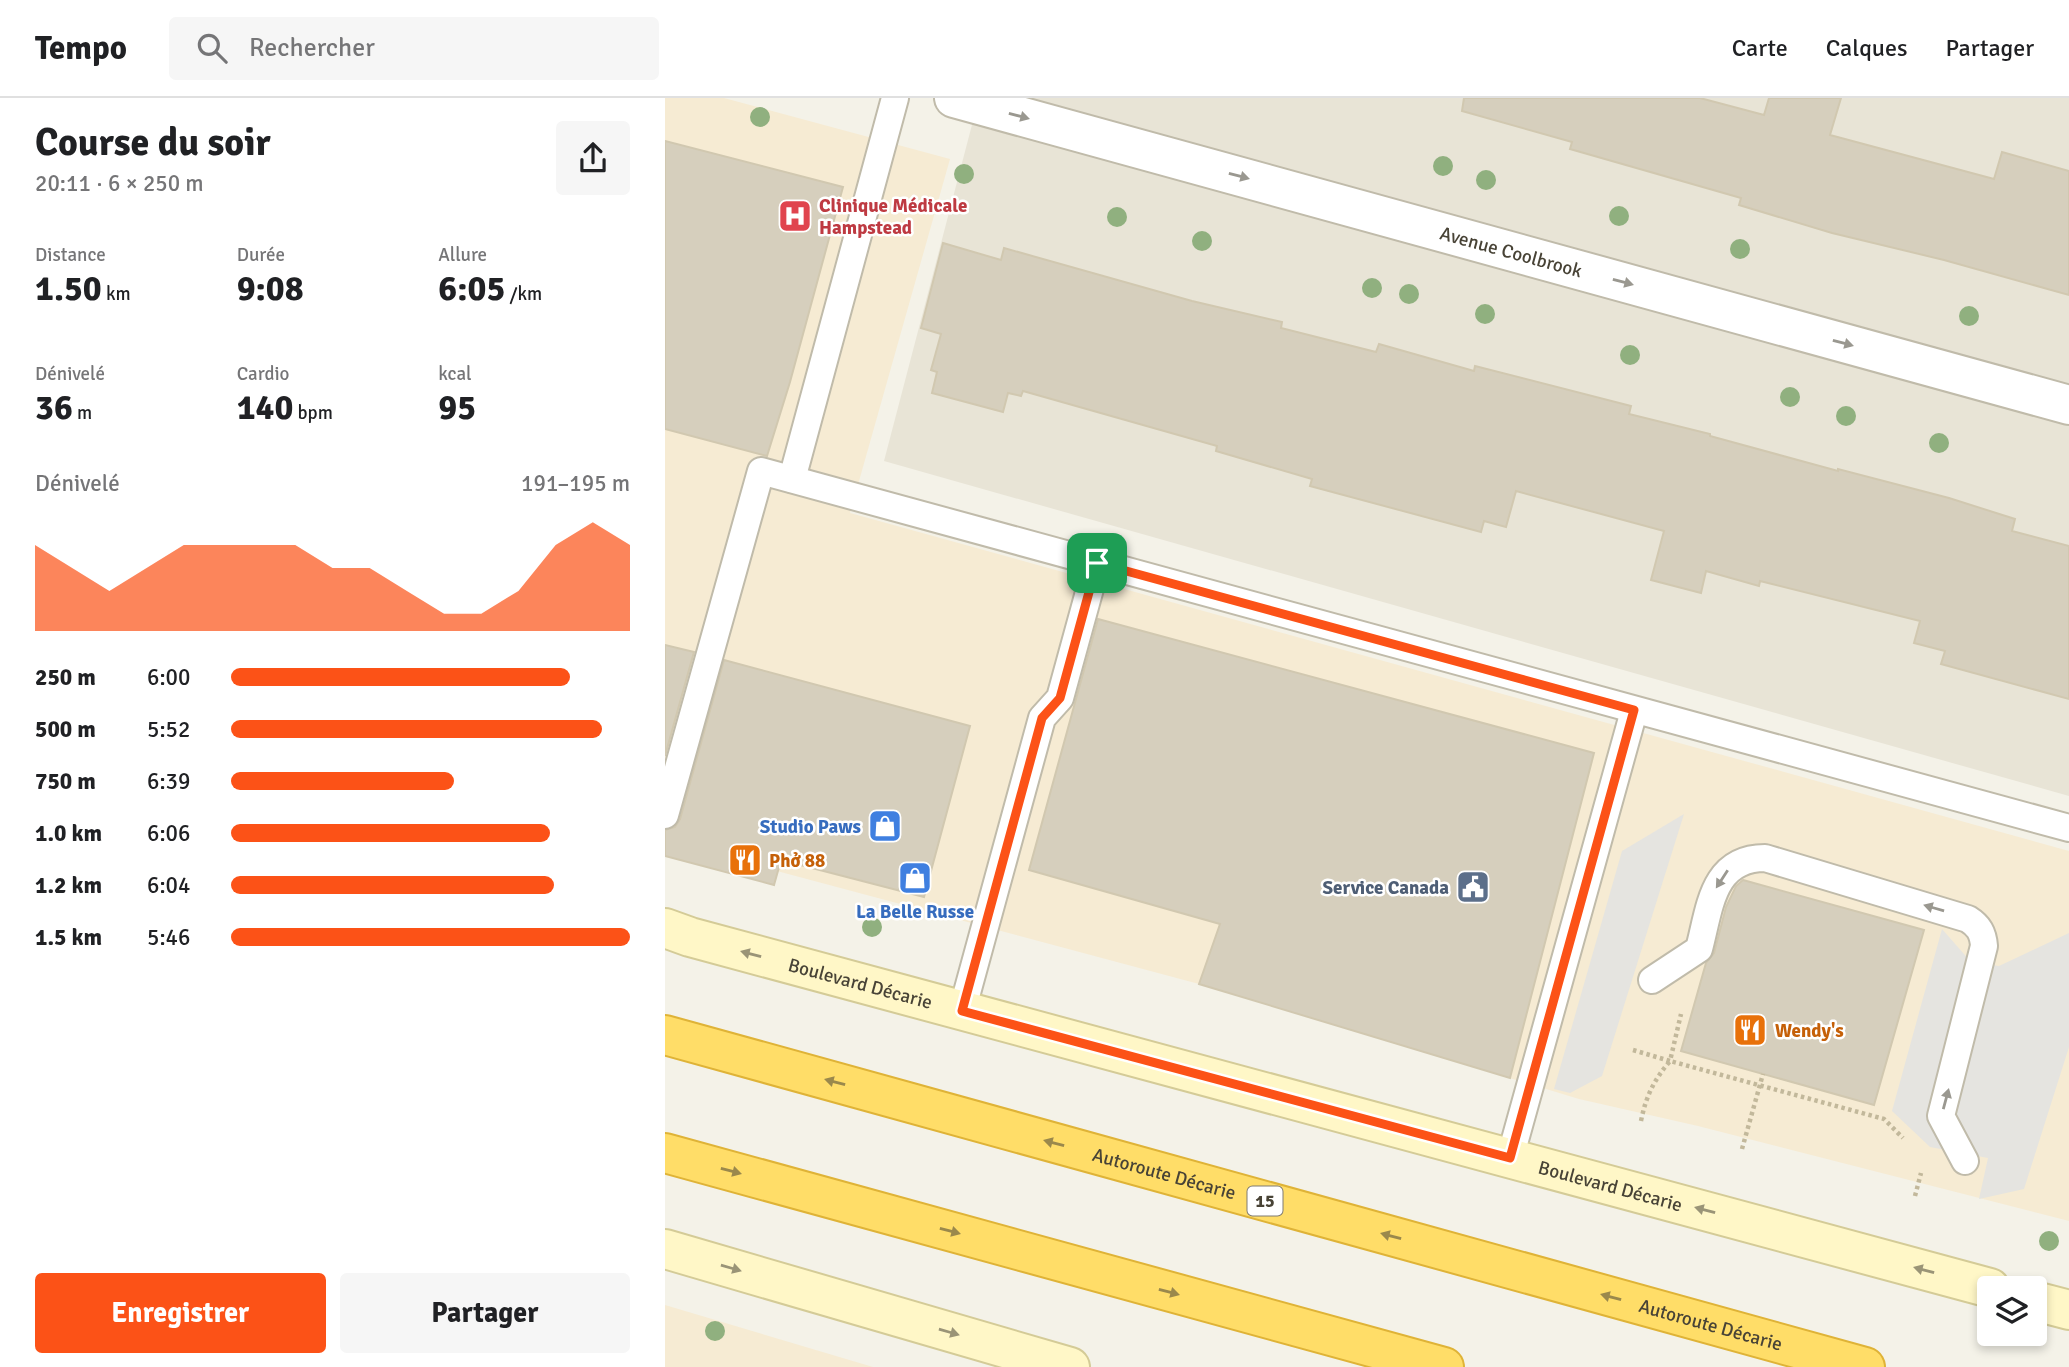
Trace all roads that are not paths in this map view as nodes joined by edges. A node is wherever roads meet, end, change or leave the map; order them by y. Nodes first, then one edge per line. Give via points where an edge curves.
1 (895, 98) edge
2 (954, 98) edge
3 (2069, 405) edge
4 (792, 479) junction
5 (1097, 563) junction
6 (1634, 710) junction
7 (665, 815) edge
8 (2069, 828) edge
9 (665, 928) edge
10 (1652, 980) dead end
11 (962, 1011) junction
12 (665, 1035) edge
13 (665, 1153) edge
14 (1510, 1158) junction
15 (1965, 1161) dead end
16 (665, 1249) edge
17 (1977, 1284) edge
18 (2047, 1304) edge
19 (2069, 1310) edge
20 (1070, 1367) edge
21 (1444, 1367) edge
22 (1865, 1367) edge

1 - 4 lane
2 -> 3 street, Avenue Coolbrook
4 - 5 lane
4 - 7 lane via 761,471
5 - 6 lane
5 - 11 lane via 1060,698 1042,718
6 - 8 lane
6 - 14 lane
11 -> 9 main road, Boulevard Décarie
15 -> 10 lane via 1941,1116 1984,946 1977,925 1968,919 1753,858 1726,871 1717,882 1699,948
11 - 14 main road, Boulevard Décarie
22 -> 12 highway, Autoroute Décarie / 15
13 -> 21 highway
17 -> 14 main road, Boulevard Décarie
16 -> 20 main road
18 - 19 main road

